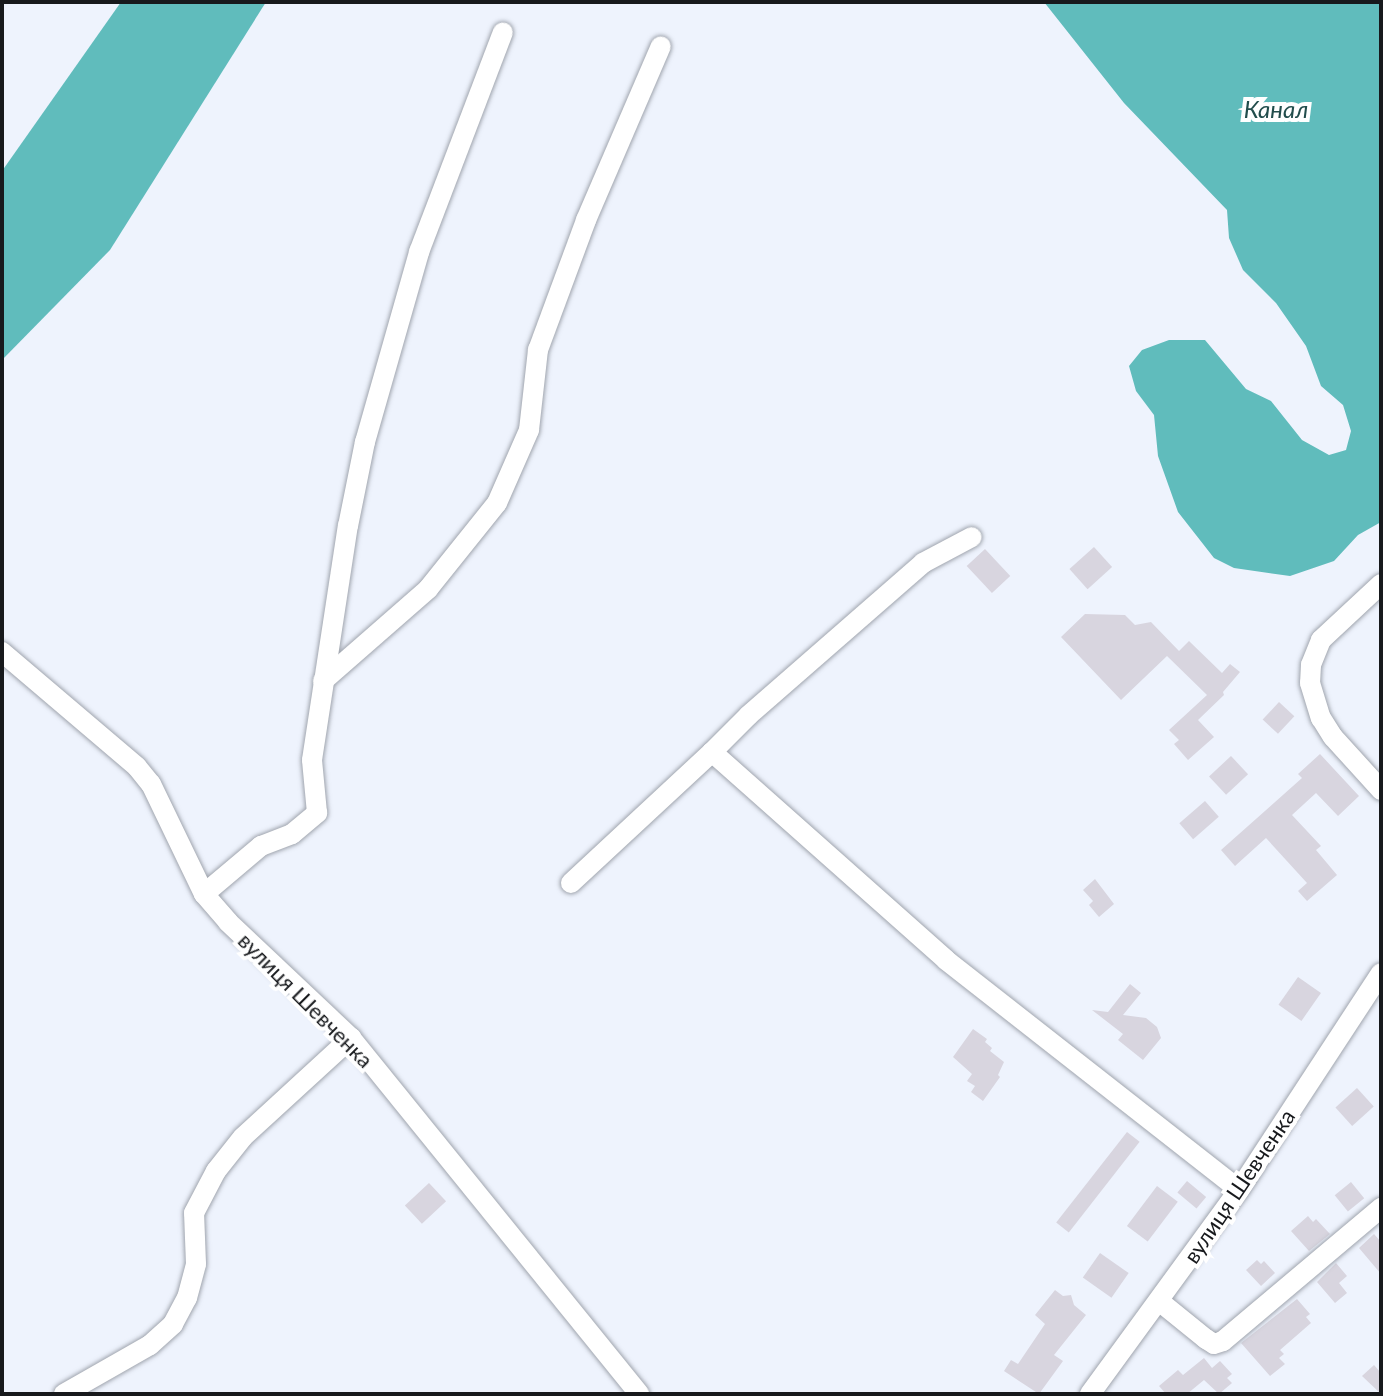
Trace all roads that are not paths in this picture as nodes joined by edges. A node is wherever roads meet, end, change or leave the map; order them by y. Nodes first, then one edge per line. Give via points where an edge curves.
1 (503, 32) dead end
2 (661, 46) dead end
3 (972, 537) dead end
4 (1381, 584) edge
5 (2, 652) edge
6 (323, 681) junction
7 (712, 752) junction
8 (1381, 790) edge
9 (571, 883) dead end
10 (204, 894) junction
11 (1381, 973) edge
12 (351, 1038) junction
13 (1239, 1190) junction
14 (1381, 1208) edge
15 (1159, 1301) junction
16 (632, 1392) edge
17 (64, 1394) edge
18 (1090, 1394) edge

1 - 6 street via 419,252 369,428
2 - 6 street via 586,220 538,350 529,430 509,481 471,540 428,589
3 - 7 street via 923,563
4 - 8 street via 1321,640 1310,683 1333,737
5 - 10 street, вулиця Шевченка via 137,767 151,784
6 - 10 street via 312,760 317,813 292,834 261,846
7 - 9 street
7 - 13 street via 946,960
10 - 12 street, вулиця Шевченка
11 - 13 street, вулиця Шевченка
12 - 16 street, вулиця Шевченка
12 - 17 street via 243,1137 216,1171 194,1213 196,1264 173,1324 150,1345
13 - 15 street, вулиця Шевченка
14 - 15 street via 1223,1341 1214,1344
15 - 18 street, вулиця Шевченка

